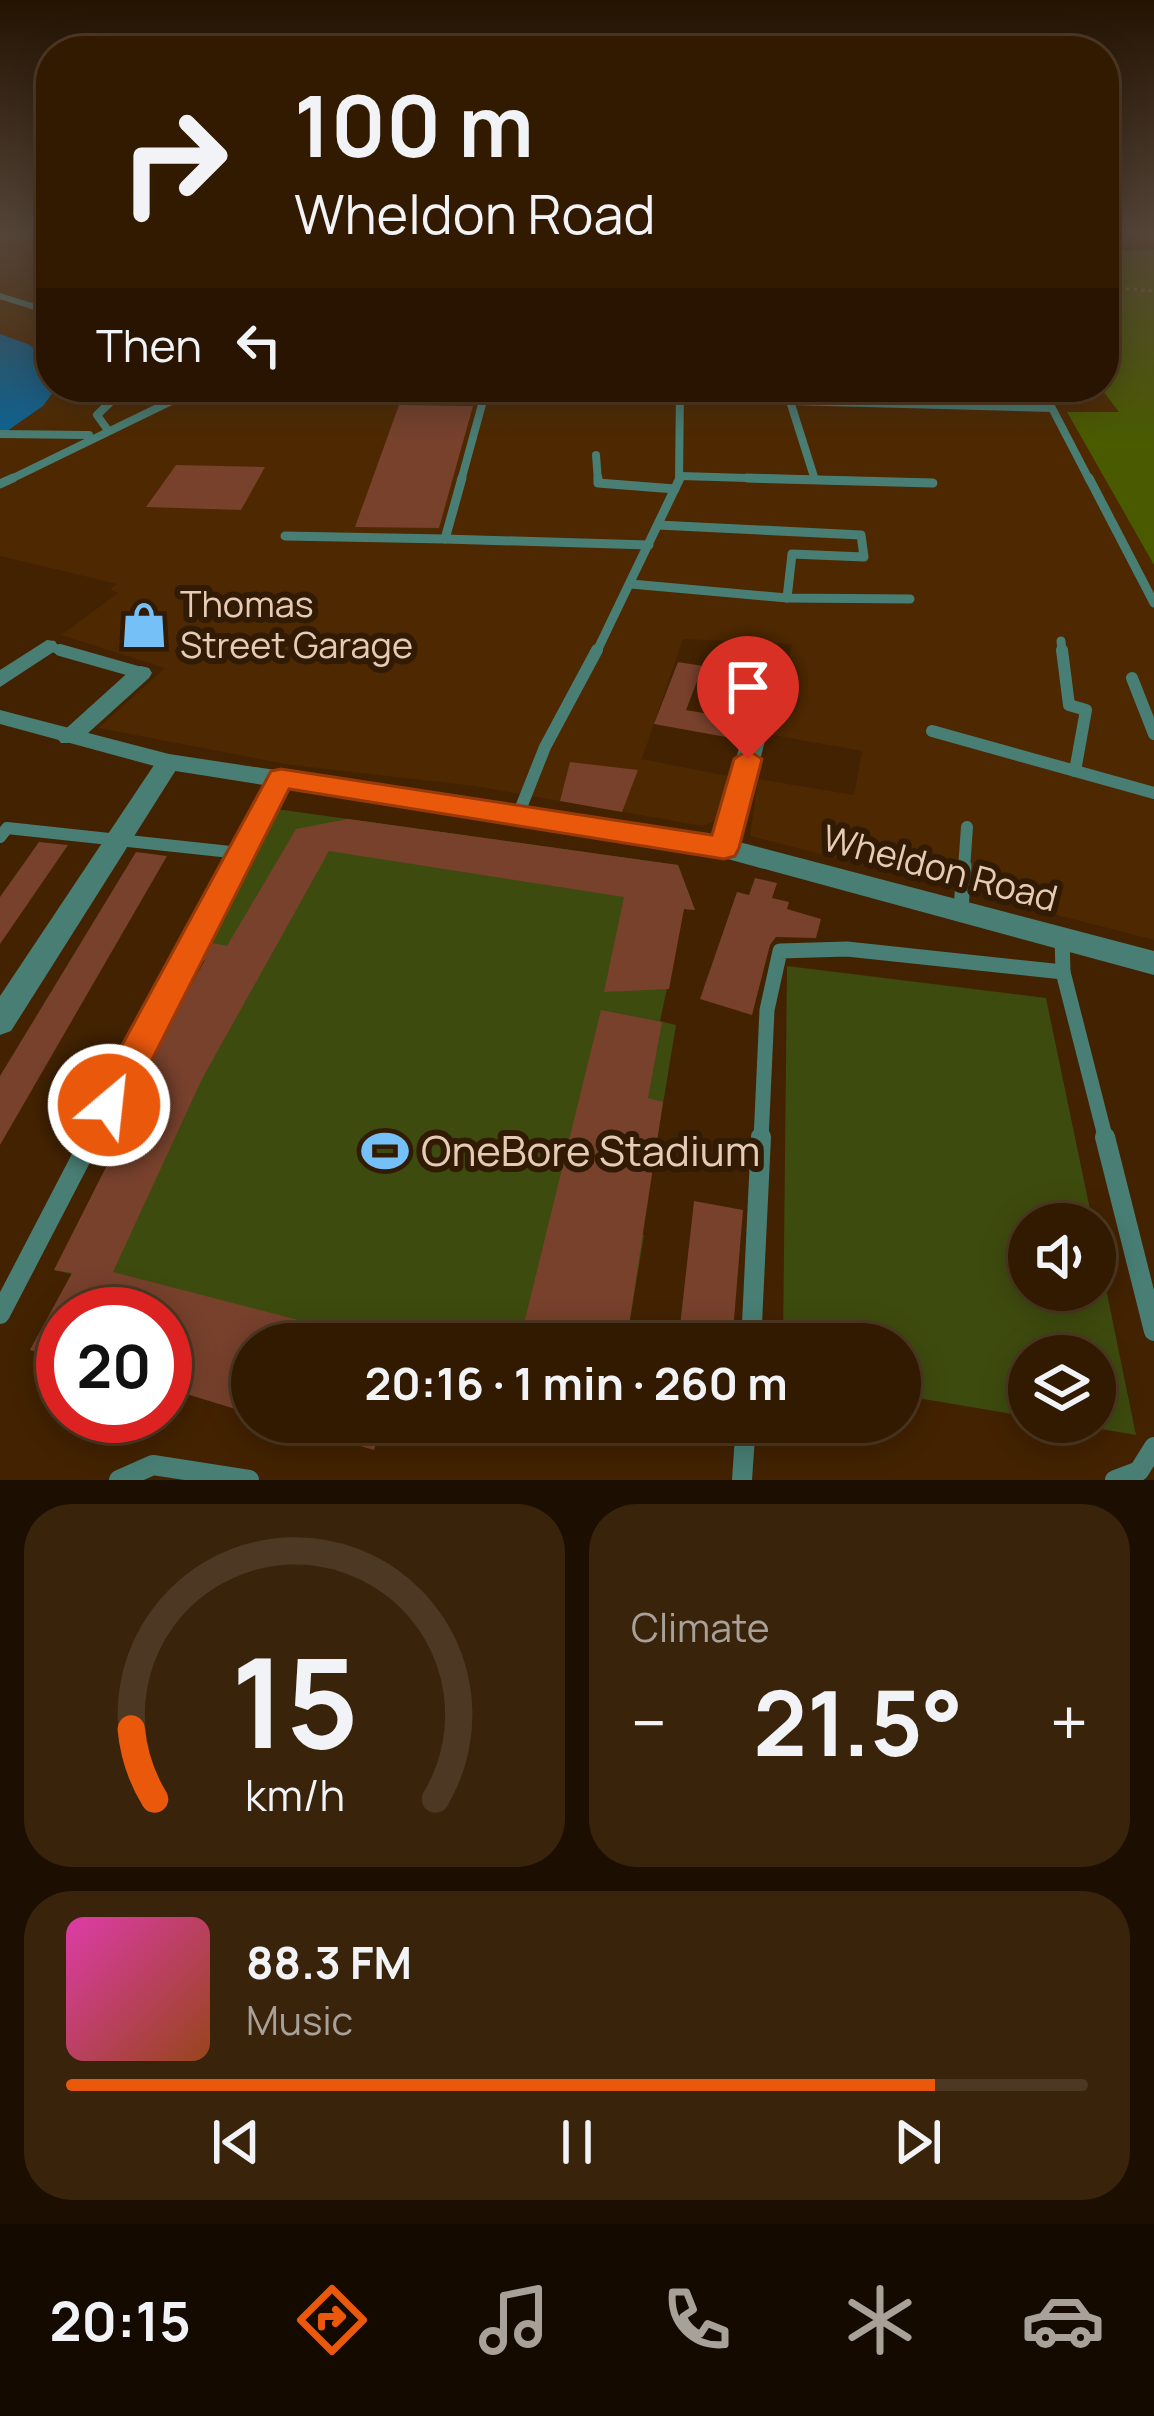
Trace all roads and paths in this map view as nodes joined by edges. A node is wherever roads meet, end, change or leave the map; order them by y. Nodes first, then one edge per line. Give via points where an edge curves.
1 (110, 402) edge
2 (164, 402) edge
3 (483, 402) edge
4 (680, 402) edge
5 (790, 402) edge
6 (824, 402) edge
7 (107, 429) junction
8 (0, 434) edge
9 (96, 434) junction
10 (596, 455) dead end
11 (814, 480) junction
12 (678, 483) junction
13 (933, 483) dead end
14 (0, 484) edge
15 (658, 525) junction
16 (285, 536) dead end
17 (446, 539) junction
18 (649, 545) junction
19 (631, 584) junction
20 (787, 598) junction
21 (910, 599) dead end
22 (1154, 603) edge
23 (1061, 641) dead end
24 (47, 646) joint
25 (141, 673) joint
26 (1132, 677) dead end
27 (0, 680) edge
28 (712, 700) dead end
29 (0, 717) edge
30 (932, 731) dead end
31 (1154, 734) edge
32 (69, 739) junction
33 (169, 762) junction
34 (1075, 771) junction
35 (281, 778) junction
36 (1154, 793) edge
37 (518, 814) junction
38 (968, 827) dead end
39 (0, 837) edge
40 (120, 840) junction
41 (724, 848) junction
42 (241, 853) junction
43 (961, 910) junction
44 (1062, 937) junction
45 (1154, 963) edge
46 (1063, 972) junction
47 (0, 1022) edge
48 (0, 1314) edge
49 (752, 1323) edge
50 (1154, 1331) edge
51 (745, 1443) edge
52 (1154, 1447) edge
53 (119, 1480) edge
54 (249, 1480) edge
55 (742, 1480) edge
56 (1115, 1480) edge

1 - 7 lane via 97,415
2 - 7 lane
3 - 17 lane
4 - 12 lane
5 - 11 lane
6 - 22 lane via 1052,407
7 - 9 lane
8 - 9 lane
9 - 14 lane
10 - 12 lane via 598,484
11 - 12 lane
11 - 13 lane
12 - 15 lane
15 - 18 lane
15 - 20 lane via 861,535 864,556 792,554
16 - 17 lane
17 - 18 lane
18 - 19 lane
19 - 20 lane
19 - 37 lane via 544,747
20 - 21 lane
23 - 34 lane via 1069,705 1086,710
24 - 25 lane
24 - 27 street
25 - 32 street
26 - 31 lane
28 - 41 street via 760,714
29 - 32 street, Wheldon Road
30 - 34 lane
32 - 33 street, Wheldon Road
33 - 35 street, Wheldon Road
33 - 40 street
34 - 36 lane
35 - 37 street, Wheldon Road
35 - 42 lane
37 - 41 street, Wheldon Road
38 - 43 lane
39 - 40 lane via 7,828
40 - 42 lane
40 - 47 street
41 - 43 street, Wheldon Road
42 - 48 lane
43 - 44 street, Wheldon Road
44 - 45 street, Wheldon Road
44 - 46 lane
46 - 49 lane via 847,949 780,951 767,1010
46 - 50 lane
51 - 55 lane
52 - 56 lane via 1139,1471
53 - 54 lane via 153,1465

